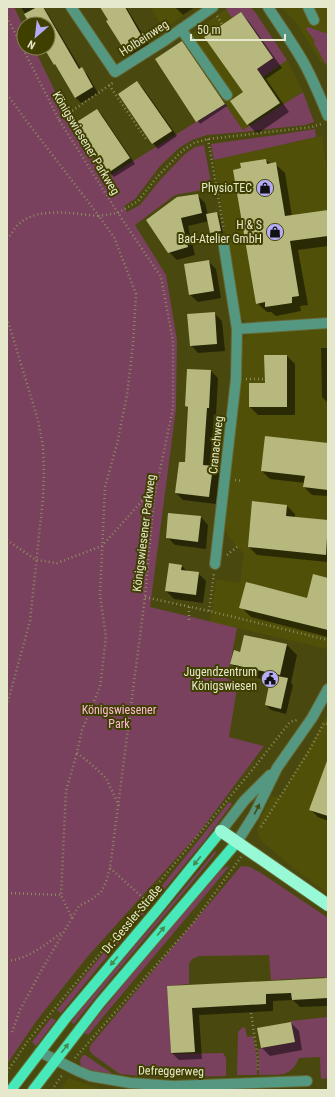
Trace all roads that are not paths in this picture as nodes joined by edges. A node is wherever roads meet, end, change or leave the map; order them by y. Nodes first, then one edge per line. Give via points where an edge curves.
1 (71, 7) edge
2 (268, 7) edge
3 (308, 7) edge
4 (214, 11) edge
5 (314, 20) dead end
6 (181, 29) junction
7 (324, 93) edge
8 (228, 95) dead end
9 (326, 120) edge
10 (223, 240) road end
11 (328, 323) edge
12 (236, 329) junction
13 (215, 564) road end
14 (328, 689) edge
15 (277, 768) junction
16 (221, 831) junction
17 (237, 842) junction
18 (328, 905) edge
19 (40, 1052) junction
20 (55, 1060) junction
21 (307, 1081) dead end
22 (12, 1090) edge
23 (33, 1090) edge

1 - 6 street, Holbeinweg via 115,72
2 - 7 street
3 - 5 street
4 - 6 street, Holbeinweg
6 - 8 street
7 - 9 street
10 - 12 street, Cranachweg
11 - 12 street
12 - 13 street, Cranachweg via 236,379
14 - 15 street, Dr.-Gessler-Straße via 312,718
15 - 16 street, Dr.-Gessler-Straße via 244,801
17 -> 15 street, Dr.-Gessler-Straße via 254,815
16 - 17 highway
16 -> 19 main road, Dr.-Gessler-Straße
17 - 18 highway
20 -> 17 main road, Dr.-Gessler-Straße
19 - 20 street, Defreggerweg
19 - 22 main road, Dr.-Gessler-Straße
20 - 21 street, Defreggerweg via 90,1076 130,1083 173,1086
20 - 23 main road, Dr.-Gessler-Straße

